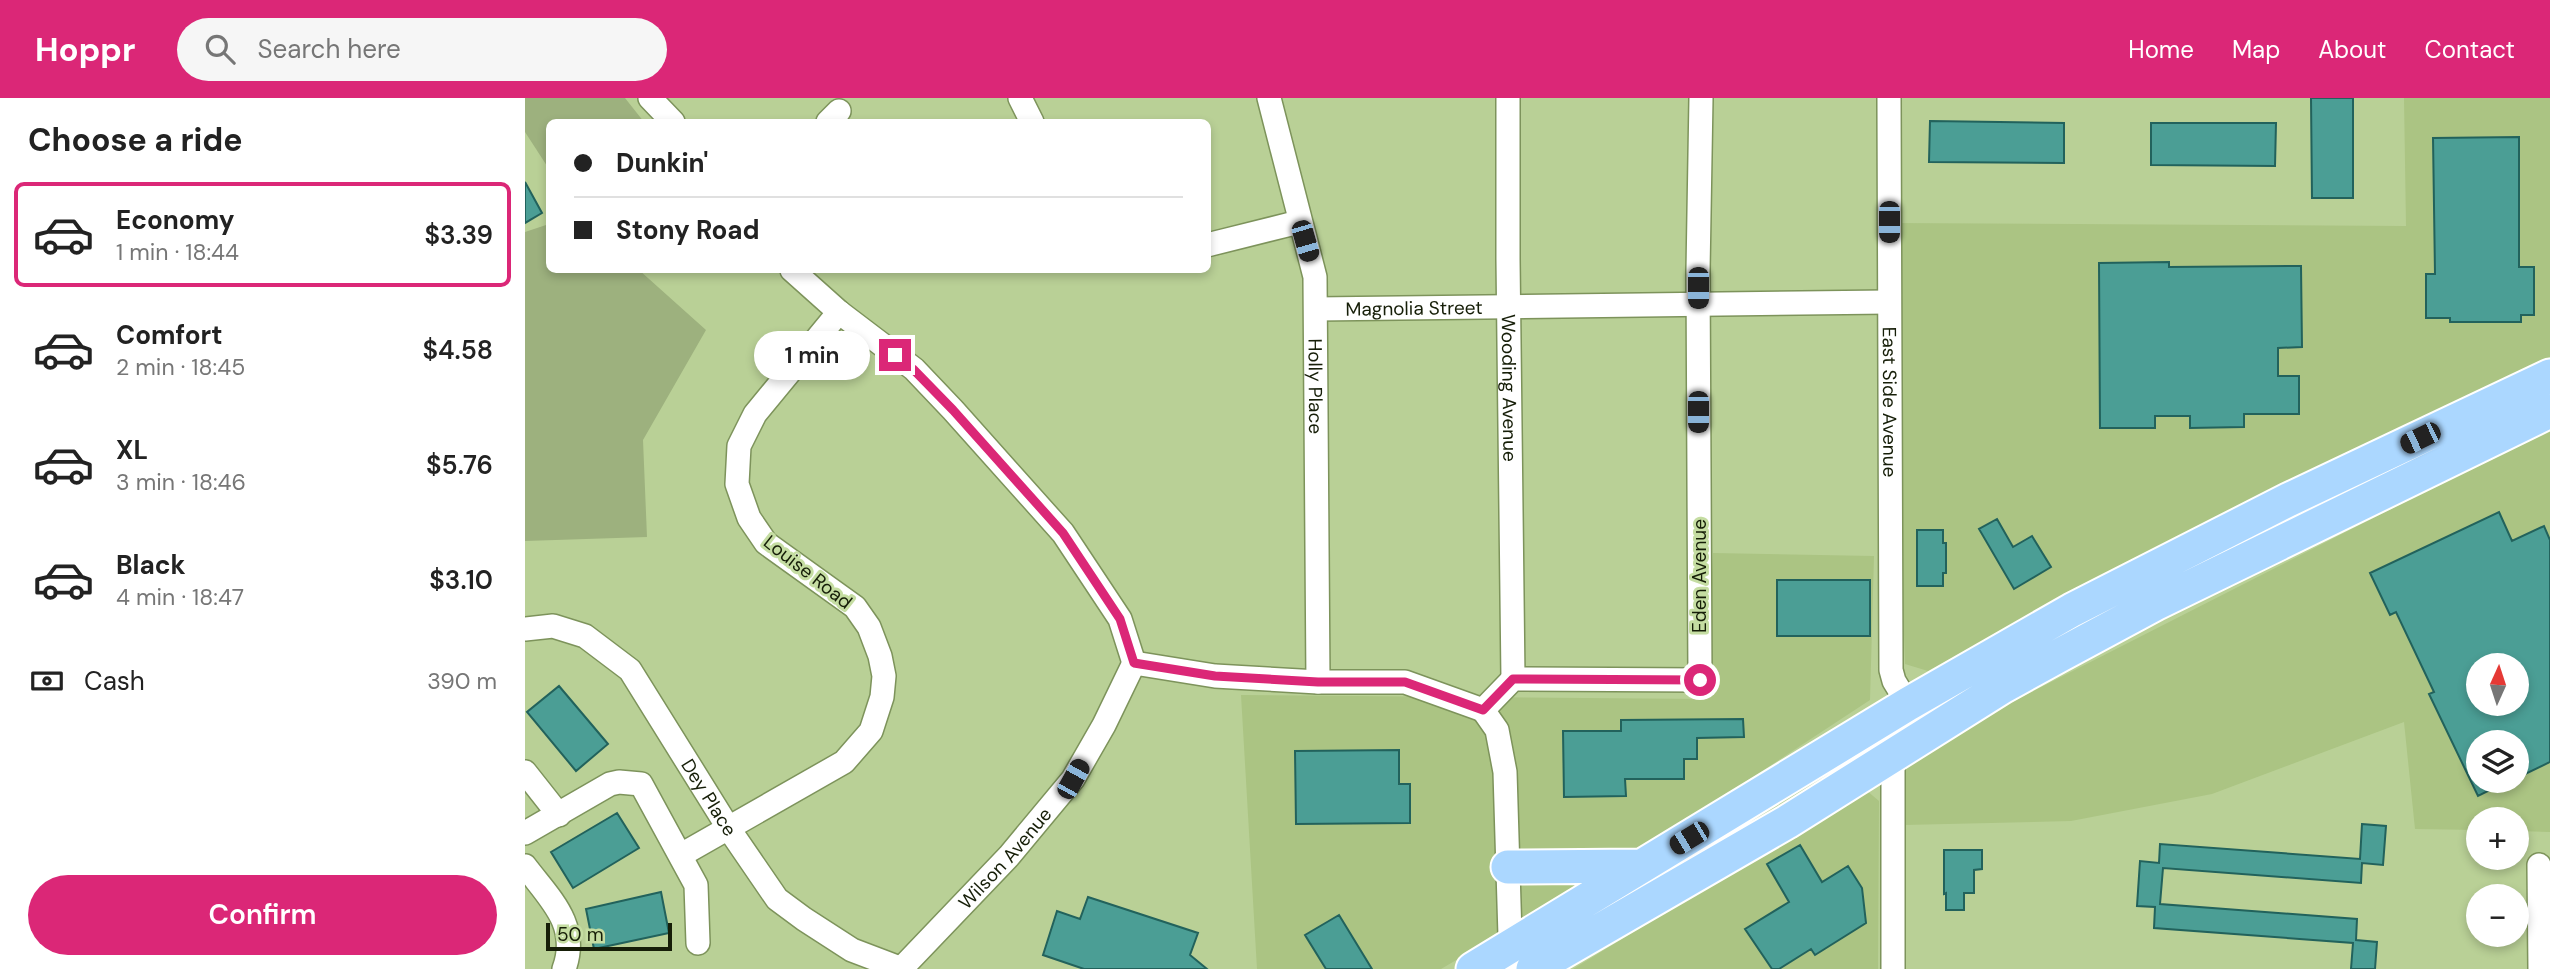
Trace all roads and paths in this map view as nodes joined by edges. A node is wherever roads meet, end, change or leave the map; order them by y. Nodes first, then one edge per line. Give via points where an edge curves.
1 (650, 98) edge
2 (1020, 98) edge
3 (1269, 98) edge
4 (1508, 98) edge
5 (1701, 98) edge
6 (1889, 98) edge
7 (670, 119) edge
8 (1031, 119) edge
9 (1299, 222) junction
10 (1211, 244) edge
11 (795, 273) edge
12 (1889, 302) junction
13 (1698, 304) junction
14 (1508, 307) junction
15 (1316, 309) junction
16 (839, 312) junction
17 (2550, 376) edge
18 (2550, 411) edge
19 (525, 629) edge
20 (1134, 663) junction
21 (1513, 679) junction
22 (1318, 682) junction
23 (1908, 704) junction
24 (1483, 710) junction
25 (1893, 755) junction
26 (525, 772) edge
27 (559, 815) junction
28 (729, 829) junction
29 (525, 833) edge
30 (681, 855) junction
31 (2539, 865) dead end
32 (525, 866) edge
33 (1642, 866) junction
34 (1508, 867) junction
35 (698, 943) dead end
36 (1511, 957) edge
37 (564, 969) edge
38 (901, 969) edge
39 (1473, 969) edge
40 (1534, 969) edge
41 (1892, 969) edge
42 (2540, 969) edge

1 - 7 street
2 - 8 street
3 - 9 street, Holly Place
4 - 14 street, Wooding Avenue
5 - 13 street, Eden Avenue
6 - 12 street, East Side Avenue
9 - 10 street
9 - 15 street, Holly Place via 1315,277
11 - 16 street
12 - 13 street, Magnolia Street
12 - 23 street, East Side Avenue via 1891,670
13 - 14 street, Magnolia Street
13 - 21 street, Eden Avenue via 1700,680
14 - 15 street, Magnolia Street
14 - 21 street, Wooding Avenue
15 - 22 street, Holly Place
16 - 20 street via 913,369 1063,533 1120,619
16 - 28 street, Louise Road via 755,414 739,446 737,484 749,518 766,543 855,607 869,626 882,666 883,698 871,731 844,762
17 - 23 highway via 2215,536 2072,610
18 - 25 highway via 2155,604 2002,687
19 - 28 street, Dey Place via 553,626 585,636 630,670
20 - 22 street via 1215,676
20 - 38 street, Wilson Avenue via 1073,779 1009,856
21 - 24 street
22 - 24 street via 1405,682
23 - 33 highway
24 - 34 street via 1497,730 1505,772
25 - 40 highway
25 - 41 street
26 - 27 street
27 - 29 street
27 - 30 street via 610,784 633,781 641,784
28 - 30 street, Louise Road
28 - 38 street, Dey Place via 777,899 852,950
30 - 35 street via 696,885
31 - 42 street
32 - 37 street via 558,909 569,933
33 - 34 highway
33 - 36 highway
34 - 36 street
36 - 39 highway

